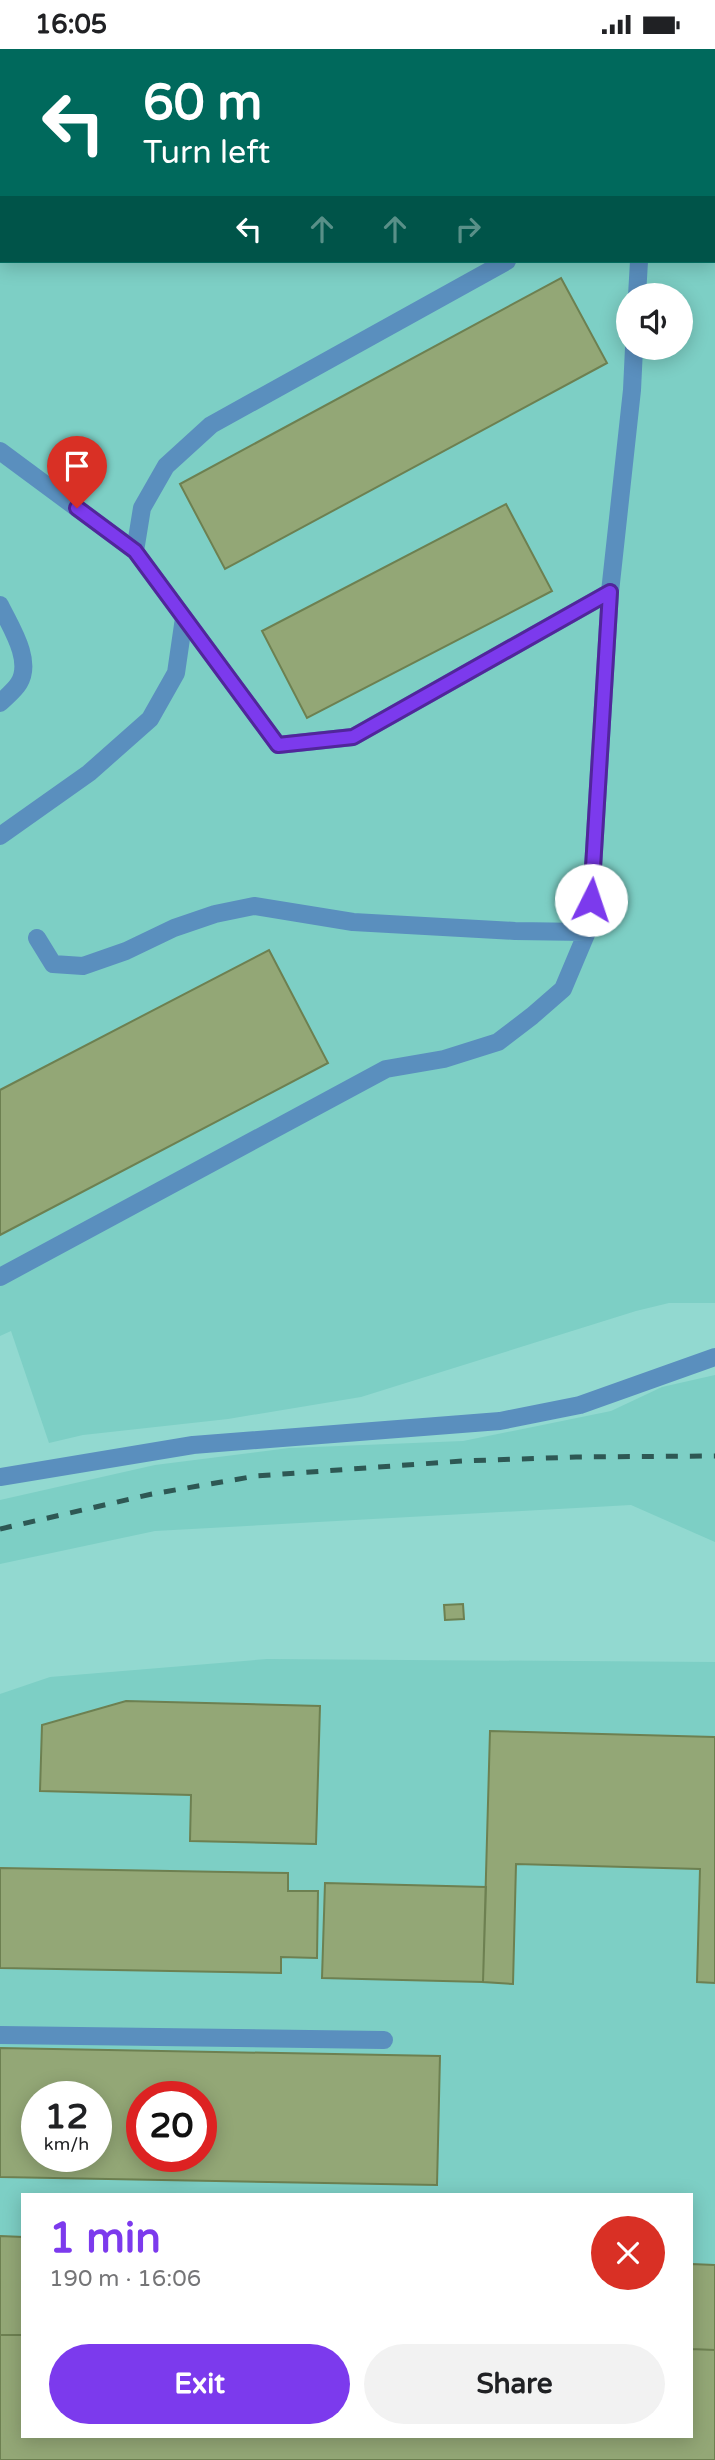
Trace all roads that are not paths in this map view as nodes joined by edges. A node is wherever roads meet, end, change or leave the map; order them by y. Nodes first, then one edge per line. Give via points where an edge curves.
1 (503, 263) edge
2 (639, 263) edge
3 (638, 283) edge
4 (633, 360) edge
5 (0, 451) edge
6 (135, 551) junction
7 (610, 592) junction
8 (0, 605) edge
9 (184, 618) junction
10 (0, 703) edge
11 (0, 836) edge
12 (587, 932) junction
13 (37, 938) dead end
14 (0, 1277) edge
15 (715, 1357) edge
16 (0, 1477) edge
17 (0, 2035) edge
18 (384, 2040) dead end

1 - 6 lane via 211,425 166,465 142,507
2 - 3 lane
4 - 7 lane
5 - 6 lane
6 - 9 lane
7 - 9 lane via 353,737 278,745
7 - 12 lane
8 - 10 lane via 20,648 23,668 19,683
9 - 11 lane via 176,673 150,719 89,773
12 - 13 lane via 353,922 254,906 174,928 83,967 52,964
12 - 14 lane via 563,989 498,1042 444,1059 386,1069
15 - 16 lane via 580,1405 500,1421 193,1445
17 - 18 lane

